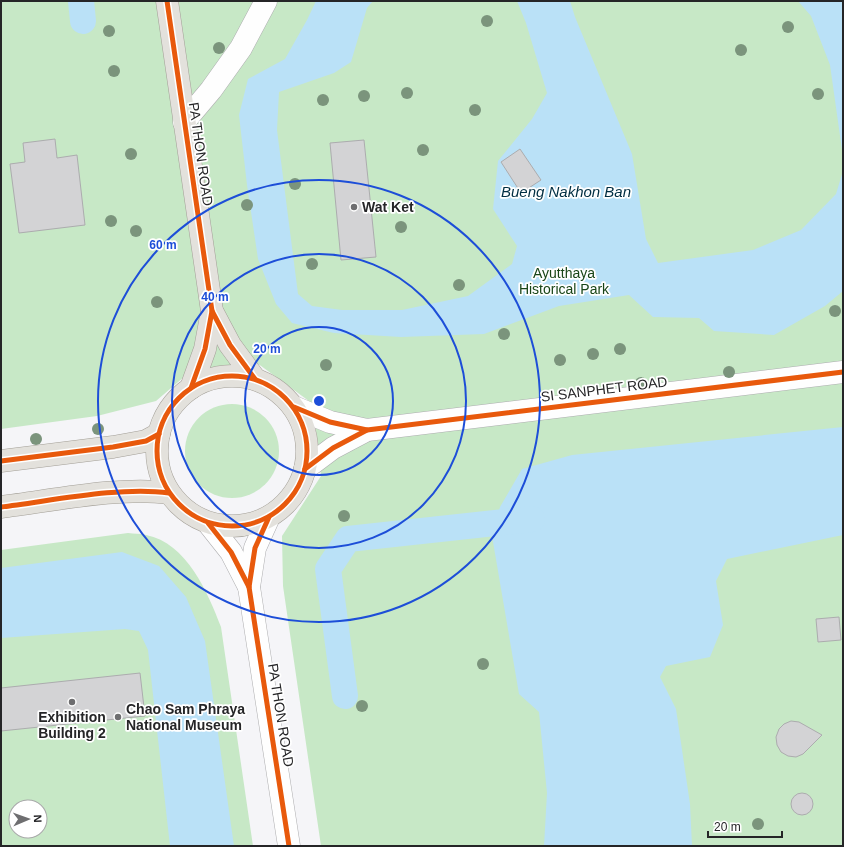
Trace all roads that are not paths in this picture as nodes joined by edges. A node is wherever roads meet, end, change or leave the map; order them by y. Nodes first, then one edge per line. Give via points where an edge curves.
1 (167, 1) edge
2 (266, 1) edge
3 (184, 122) junction
4 (212, 311) junction
5 (843, 372) edge
6 (255, 379) junction
7 (191, 388) junction
8 (294, 407) junction
9 (368, 430) junction
10 (159, 434) junction
11 (1, 461) edge
12 (305, 469) junction
13 (169, 493) junction
14 (1, 507) edge
15 (269, 517) junction
16 (208, 523) junction
17 (249, 587) junction
18 (289, 846) edge

1 - 3 main road, PA THON ROAD
2 - 3 street via 241,48 212,90
3 - 4 main road, PA THON ROAD
4 - 6 main road, PA THON ROAD via 230,345
4 - 7 main road, PA THON ROAD via 205,349
5 - 9 street, SI SANPHET ROAD
6 - 7 main road via 222,376 206,380
6 - 8 main road via 270,385
7 - 10 main road via 168,411
8 - 9 street, SI SANPHET ROAD via 330,422
8 - 12 main road via 306,437 308,453
9 - 12 street, SI SANPHET ROAD via 333,448
10 - 11 main road via 146,441 113,447
10 - 13 main road via 157,454 161,474
12 - 15 main road via 292,497
13 - 14 main road via 117,492
13 - 16 main road via 193,516
15 - 16 main road via 254,524 239,526
15 - 17 street, PA THON ROAD via 255,548
16 - 17 street, PA THON ROAD via 231,552
17 - 18 street, PA THON ROAD

